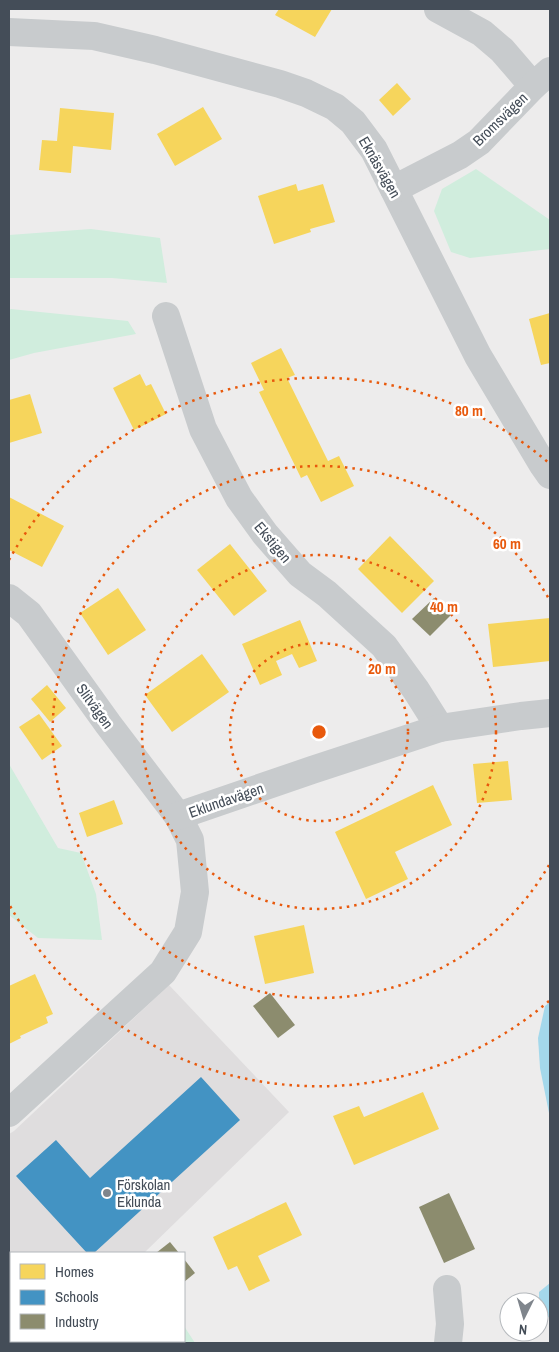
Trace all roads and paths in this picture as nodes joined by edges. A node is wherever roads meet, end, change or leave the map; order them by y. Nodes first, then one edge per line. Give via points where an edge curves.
1 (438, 9) edge
2 (9, 32) edge
3 (542, 79) edge
4 (394, 189) junction
5 (166, 316) dead end
6 (550, 475) edge
7 (9, 598) edge
8 (550, 713) edge
9 (440, 728) junction
10 (178, 816) junction
11 (9, 1113) edge
12 (447, 1289) dead end
13 (448, 1343) edge

1 - 3 street via 482,32
2 - 4 street, Eknäsvägen via 94,36 306,93 335,107 353,122 374,150
3 - 4 street, Bromsvägen via 480,142
4 - 6 street, Eknäsvägen via 478,356
5 - 9 street, Ekstigen via 203,428 239,498 300,574 384,646
7 - 10 street, Slitvägen via 29,614
8 - 9 street, Eklundavägen
9 - 10 street, Eklundavägen
10 - 11 street, Eklundavägen via 190,840 193,867 195,892 188,932 163,972
12 - 13 street

